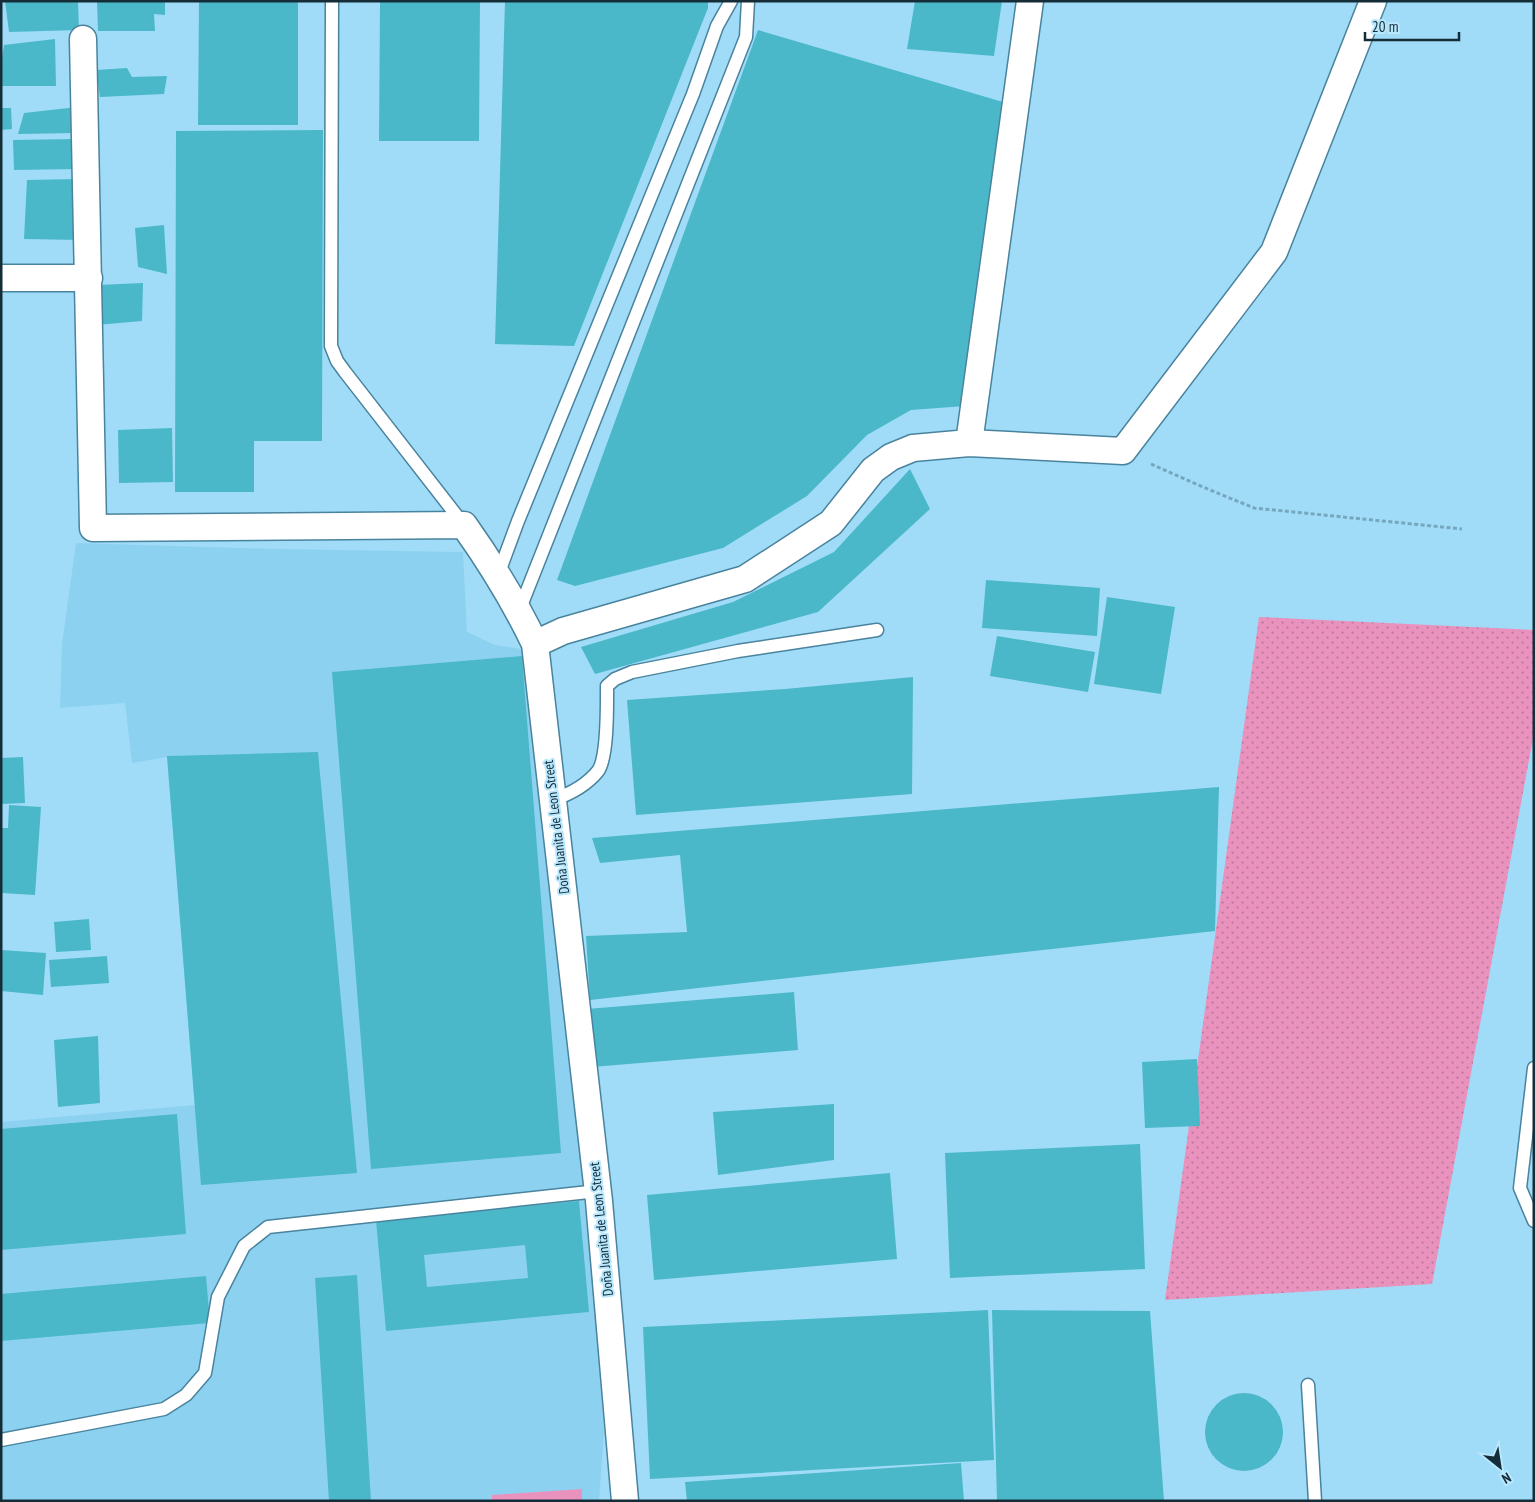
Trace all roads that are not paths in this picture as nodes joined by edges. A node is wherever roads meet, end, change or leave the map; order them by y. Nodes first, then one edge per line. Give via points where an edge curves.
1 (332, 1) edge
2 (731, 1) edge
3 (748, 1) edge
4 (1030, 1) edge
5 (1373, 1) edge
6 (83, 39) dead end
7 (1, 278) edge
8 (89, 278) junction
9 (969, 443) junction
10 (464, 524) junction
11 (498, 576) junction
12 (519, 611) junction
13 (877, 630) dead end
14 (535, 644) junction
15 (553, 800) junction
16 (1534, 1068) edge
17 (598, 1191) junction
18 (1534, 1221) edge
19 (1308, 1385) dead end
20 (1, 1440) edge
21 (625, 1501) edge
22 (1315, 1501) edge

1 - 10 lane via 331,346 345,372
2 - 11 lane via 717,26 693,94
3 - 12 lane via 746,37
4 - 9 street
5 - 9 street via 1274,252 1123,451
6 - 8 street
7 - 8 street
8 - 10 street via 93,528
9 - 14 street via 914,448 890,457 873,470 832,523 745,579 563,630
10 - 11 street, Doña Juanita de Leon Street
11 - 12 street, Doña Juanita de Leon Street
12 - 14 street, Doña Juanita de Leon Street
13 - 15 lane via 738,651 615,678 607,686 604,749 599,770 569,794
14 - 15 street, Doña Juanita de Leon Street
15 - 17 street, Doña Juanita de Leon Street
16 - 18 lane via 1520,1188
17 - 20 lane via 268,1226 244,1246 218,1297 205,1373 186,1395 164,1409
17 - 21 street, Doña Juanita de Leon Street
19 - 22 lane

